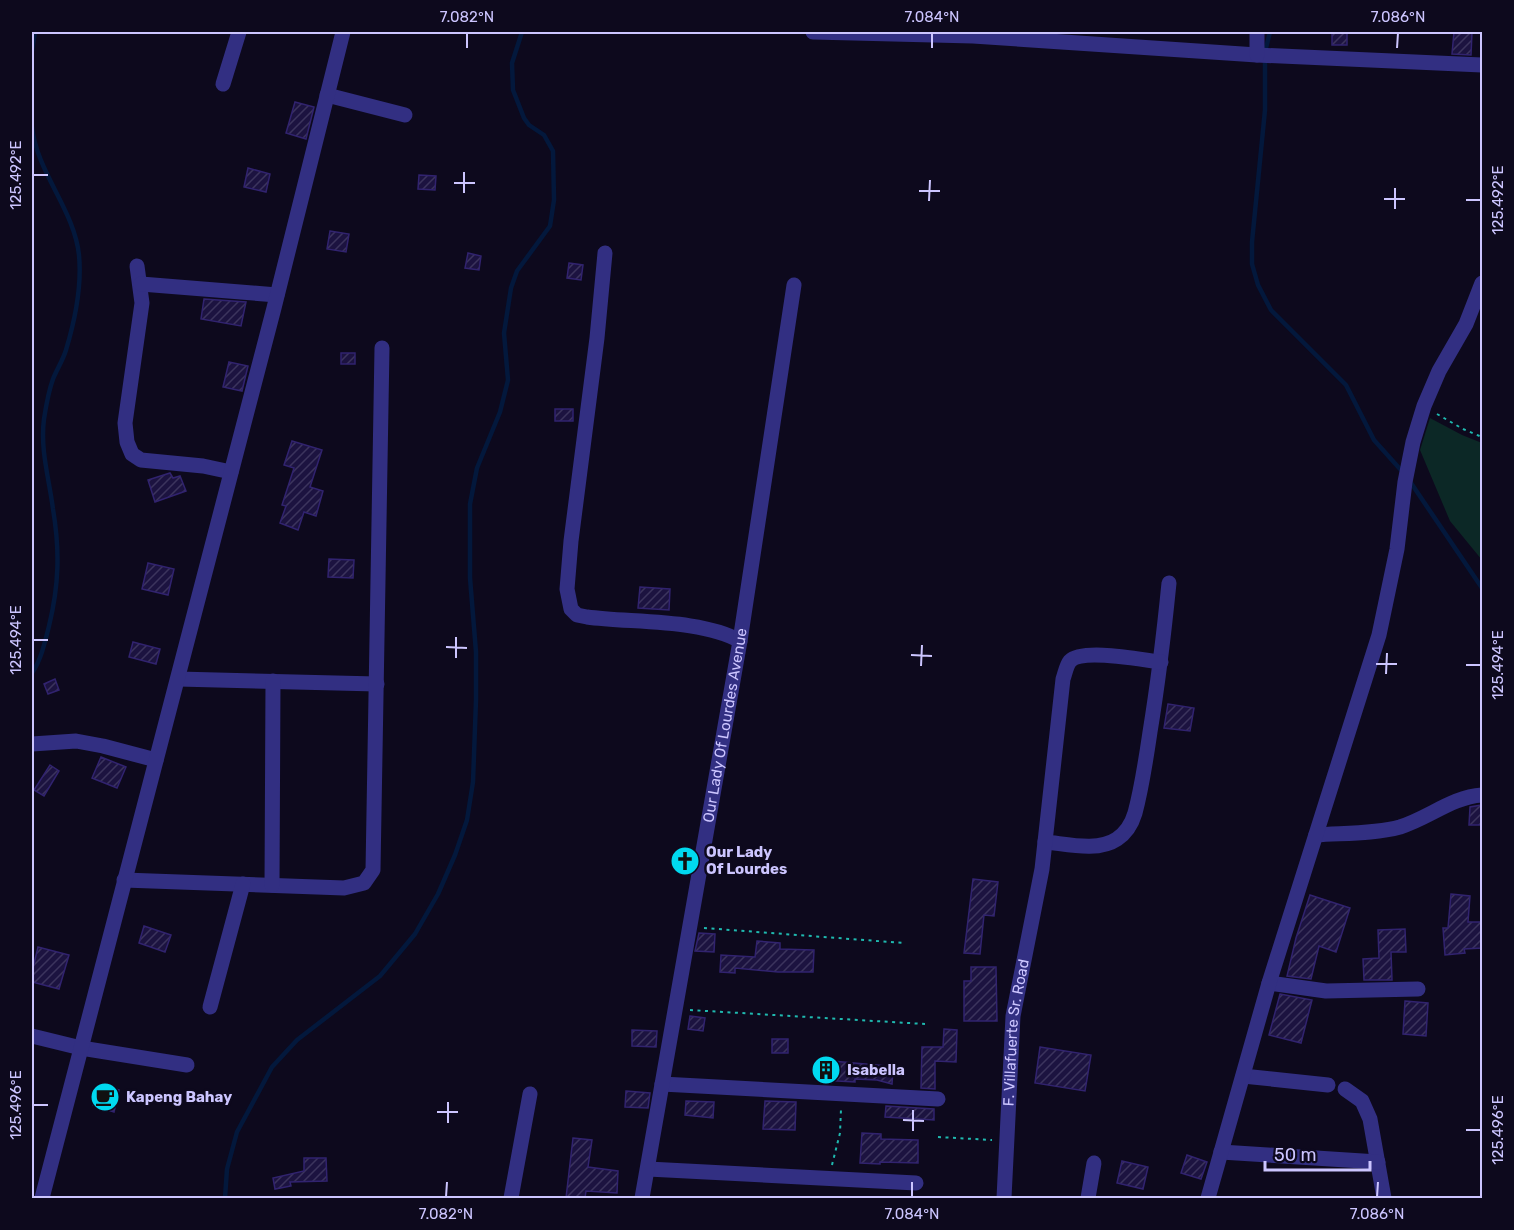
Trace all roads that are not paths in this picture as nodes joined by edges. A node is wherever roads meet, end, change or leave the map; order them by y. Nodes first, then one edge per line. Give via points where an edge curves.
1 (239, 32) edge
2 (343, 32) edge
3 (813, 32) edge
4 (1257, 32) edge
5 (1257, 55) junction
6 (1482, 66) edge
7 (223, 84) dead end
8 (327, 95) junction
9 (405, 116) dead end
10 (605, 253) dead end
11 (137, 266) dead end
12 (1482, 283) edge
13 (141, 284) junction
14 (794, 285) dead end
15 (277, 295) junction
16 (382, 348) dead end
17 (231, 472) junction
18 (1168, 583) dead end
19 (740, 641) junction
20 (1161, 662) junction
21 (178, 679) junction
22 (273, 681) junction
23 (377, 684) junction
24 (32, 744) edge
25 (156, 760) junction
26 (1482, 795) edge
27 (1316, 835) junction
28 (1045, 842) junction
29 (124, 879) junction
30 (243, 884) junction
31 (272, 885) junction
32 (1269, 983) junction
33 (1418, 989) dead end
34 (210, 1007) dead end
35 (32, 1036) edge
36 (81, 1048) junction
37 (187, 1065) dead end
38 (1243, 1076) junction
39 (662, 1084) junction
40 (1328, 1085) dead end
41 (1346, 1089) dead end
42 (530, 1094) dead end
43 (939, 1100) dead end
44 (1221, 1152) junction
45 (1378, 1161) junction
46 (1094, 1163) dead end
47 (648, 1169) junction
48 (916, 1183) dead end
49 (42, 1198) edge
50 (511, 1198) edge
51 (642, 1198) edge
52 (1004, 1198) edge
53 (1088, 1198) edge
54 (1208, 1198) edge
55 (1384, 1198) edge

1 - 7 street
2 - 8 street
3 - 5 street via 973,36
4 - 5 street
5 - 6 street
8 - 9 street
8 - 15 street
10 - 19 street via 571,541 567,590 571,609 587,617 719,631
11 - 13 street
12 - 27 street via 1466,324 1439,371 1413,442 1379,635
13 - 15 street
13 - 17 street via 140,323 125,423 132,454 148,461
14 - 19 street, Our Lady Of Lourdes Avenue
15 - 17 street
16 - 23 street
17 - 21 street
18 - 20 street
19 - 39 street, Our Lady Of Lourdes Avenue
20 - 28 street via 1141,783 1127,829 1104,845
20 - 28 street, F. Villafuerte Sr. Road via 1092,655 1071,661 1063,680
21 - 22 street
21 - 25 street
22 - 23 street
22 - 31 street
23 - 31 street via 375,860 369,877 363,883 344,888
24 - 25 street via 76,741
25 - 29 street
26 - 27 street via 1462,798 1424,819 1398,827
27 - 32 street
28 - 52 street, F. Villafuerte Sr. Road via 1013,1016
29 - 30 street
29 - 36 street
30 - 31 street
30 - 34 street
32 - 33 street via 1326,991
32 - 38 street
35 - 36 street
36 - 37 street
36 - 49 street
38 - 40 street
38 - 44 street
39 - 43 street
39 - 47 street, Our Lady Of Lourdes Avenue
41 - 45 street via 1366,1109
42 - 50 street
44 - 45 street
44 - 54 street
45 - 55 street
46 - 53 street
47 - 48 street
47 - 51 street, Our Lady Of Lourdes Avenue

